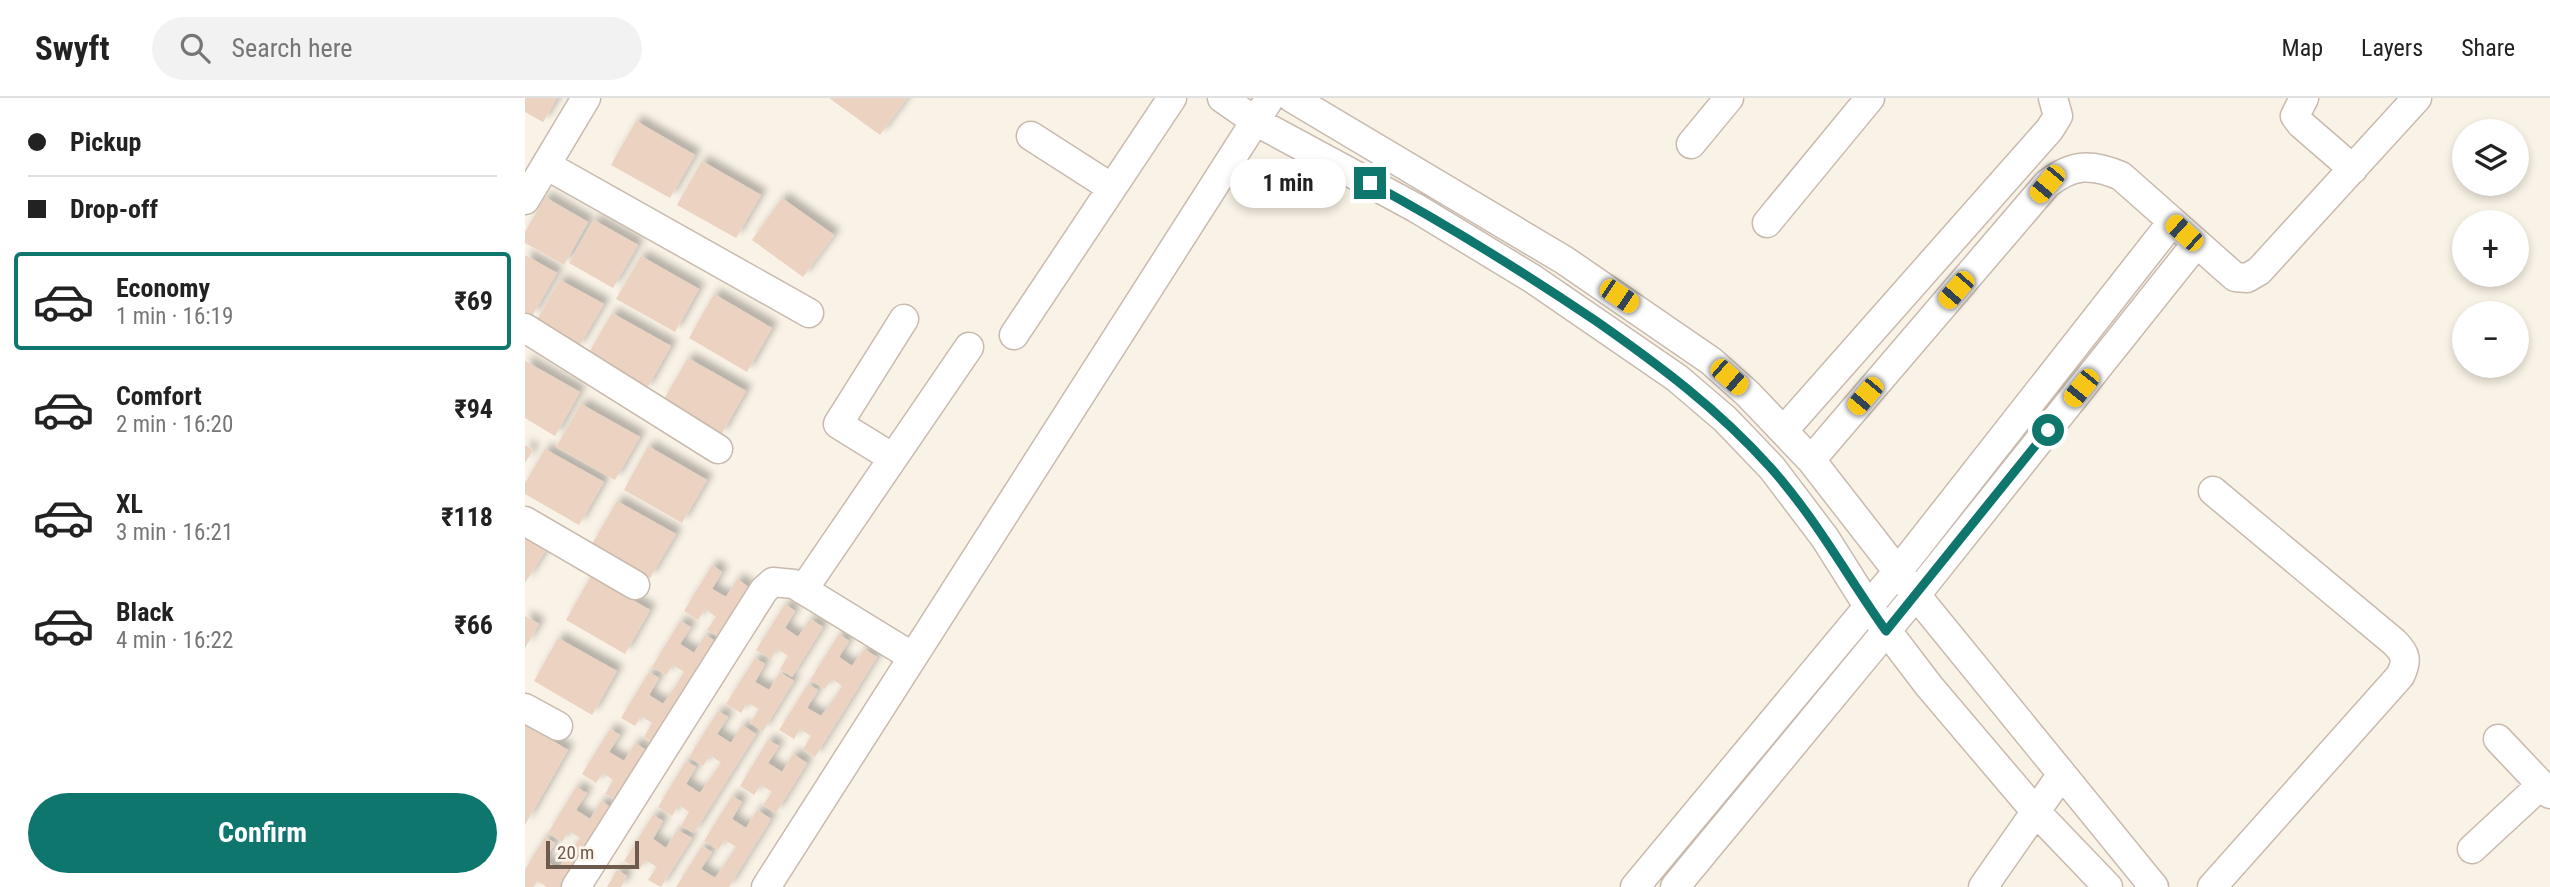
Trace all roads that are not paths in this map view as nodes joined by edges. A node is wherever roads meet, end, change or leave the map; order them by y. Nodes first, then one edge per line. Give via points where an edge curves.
1 (586, 98) edge
2 (1172, 98) edge
3 (1222, 98) edge
4 (1292, 98) edge
5 (1730, 98) edge
6 (1870, 98) edge
7 (2053, 98) edge
8 (2304, 98) edge
9 (2417, 98) edge
10 (1262, 110) edge
11 (1031, 136) dead end
12 (1691, 144) dead end
13 (546, 165) junction
14 (2353, 169) junction
15 (1112, 188) junction
16 (525, 200) edge
17 (2172, 222) junction
18 (1767, 223) dead end
19 (2196, 244) junction
20 (809, 313) dead end
21 (904, 319) dead end
22 (525, 328) edge
23 (1014, 335) dead end
24 (969, 347) dead end
25 (1784, 430) junction
26 (718, 449) dead end
27 (893, 458) junction
28 (1811, 460) junction
29 (2213, 491) dead end
30 (525, 520) edge
31 (1898, 571) junction
32 (635, 585) dead end
33 (803, 590) junction
34 (1916, 595) junction
35 (1868, 606) junction
36 (1886, 631) junction
37 (913, 657) junction
38 (525, 708) edge
39 (558, 726) dead end
40 (2498, 739) dead end
41 (2062, 774) junction
42 (2546, 790) edge
43 (2036, 811) junction
44 (2472, 849) dead end
45 (576, 887) edge
46 (766, 887) edge
47 (1635, 887) edge
48 (1675, 887) edge
49 (1983, 887) edge
50 (2108, 887) edge
51 (2154, 887) edge
52 (2212, 887) edge

1 - 13 street
2 - 15 street
3 - 10 street
4 - 25 street via 1626,301 1711,361
5 - 12 street
6 - 18 street
7 - 25 street via 2058,116 2050,129
8 - 14 street via 2295,116
9 - 14 street
10 - 35 street via 1534,279 1677,378 1772,468 1825,538
10 - 37 street
11 - 15 street
13 - 16 street
13 - 20 street
14 - 19 street via 2259,271 2247,278 2235,278
15 - 23 street
17 - 19 street
17 - 28 street via 2121,176 2100,167 2079,166 2062,172
17 - 31 street
19 - 34 street
21 - 27 street via 838,424
22 - 26 street
24 - 27 street
25 - 28 street
27 - 33 street
28 - 31 street
29 - 52 street via 2394,642 2407,663
30 - 32 street
31 - 34 street
31 - 35 street
33 - 37 street
33 - 45 street via 786,581 773,582 764,590
34 - 36 street
34 - 41 street
35 - 36 street
35 - 47 street
36 - 43 street
36 - 48 street
37 - 46 street
38 - 39 street
40 - 42 street
41 - 43 street
41 - 51 street
42 - 44 street
43 - 49 street
43 - 50 street

